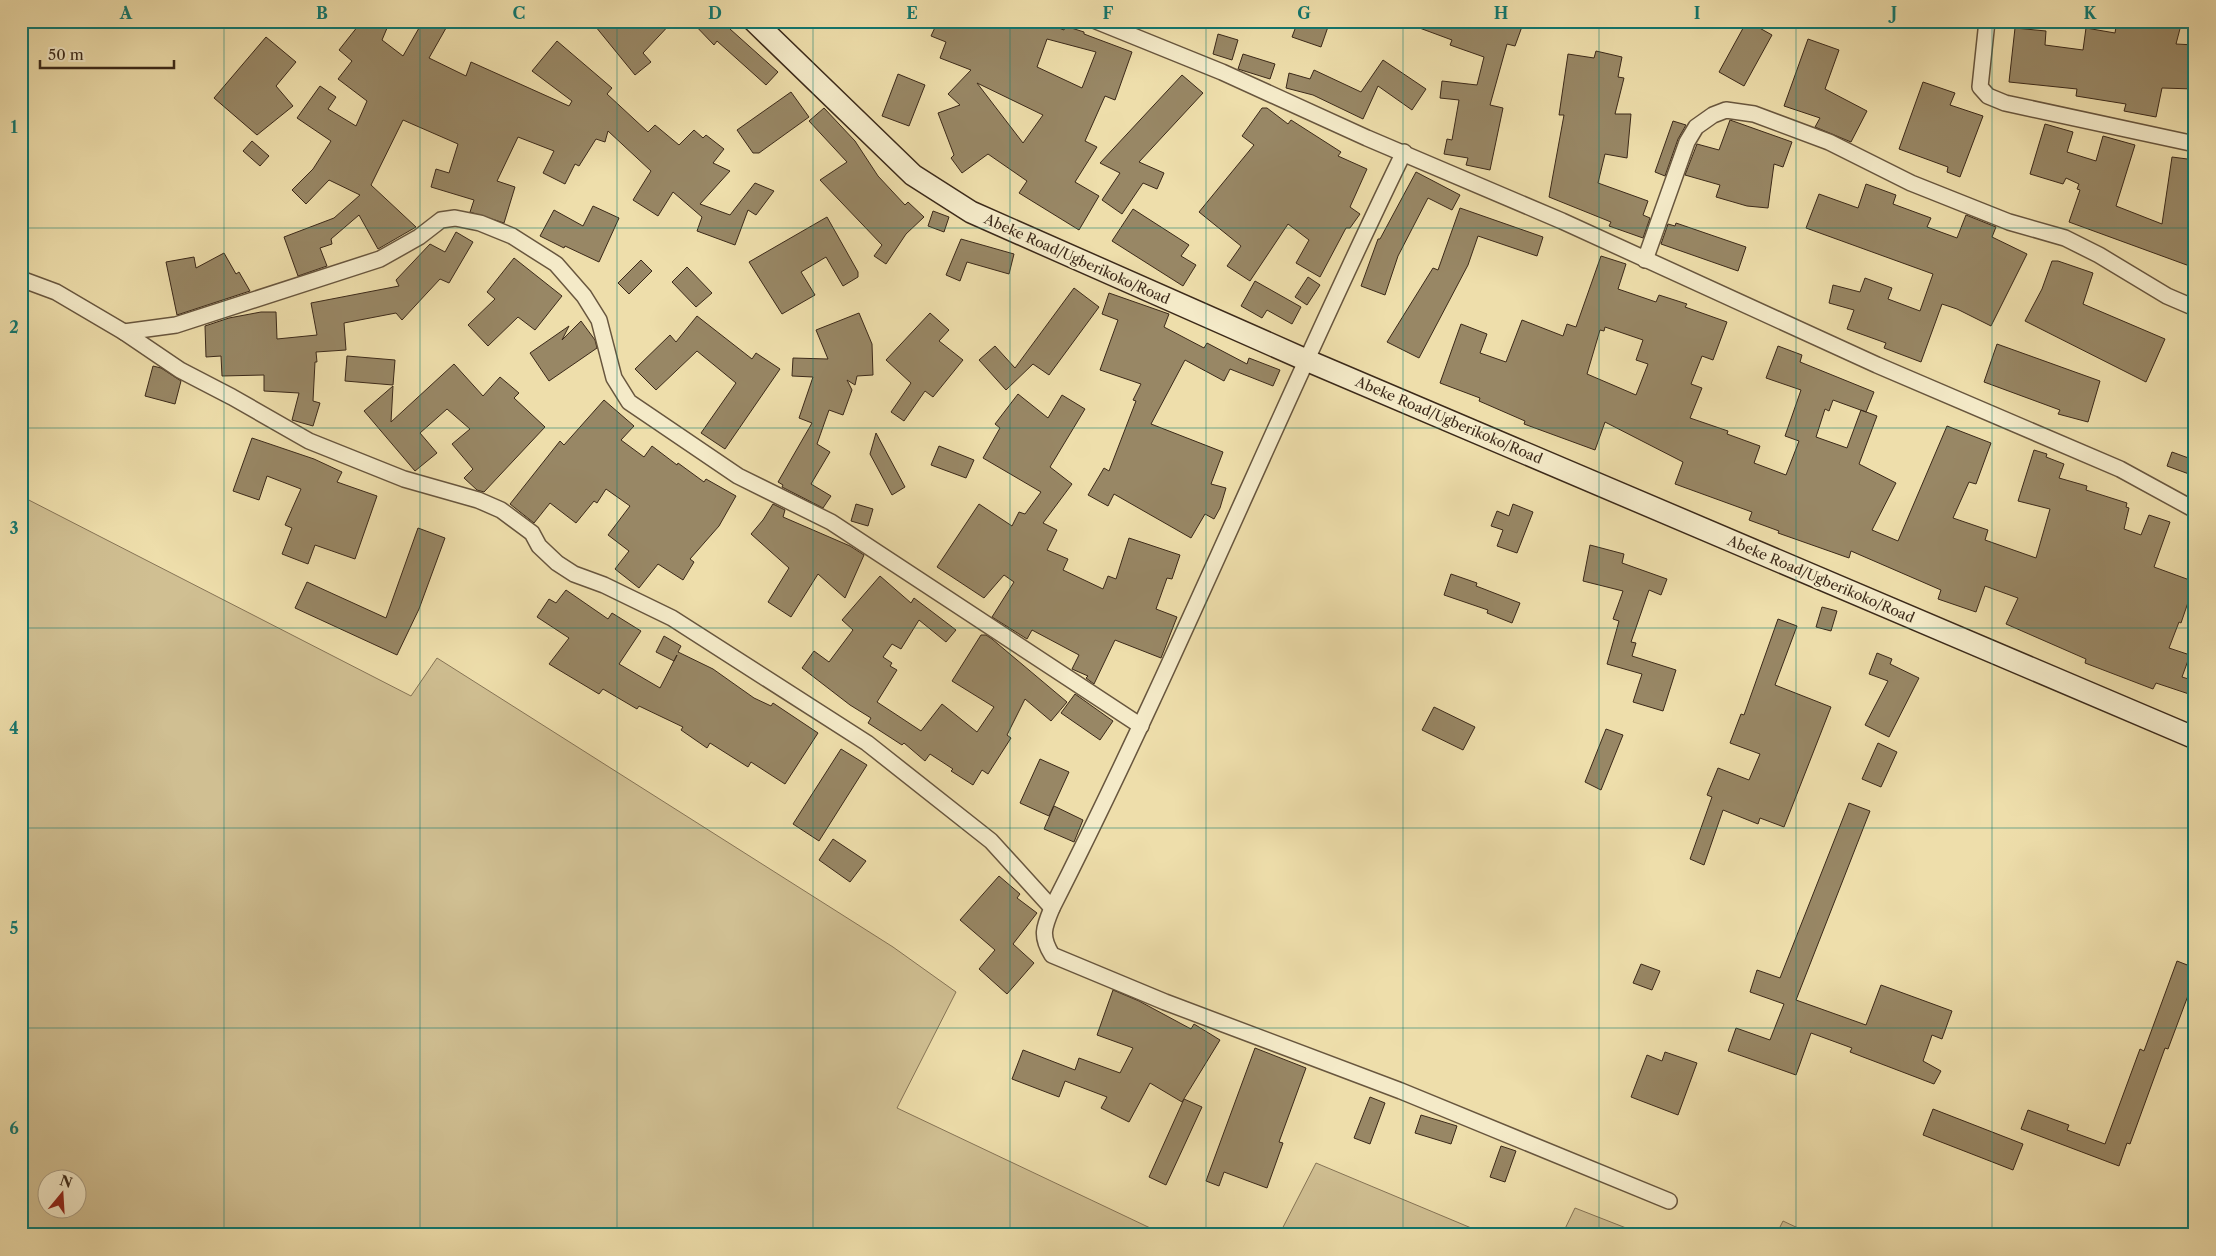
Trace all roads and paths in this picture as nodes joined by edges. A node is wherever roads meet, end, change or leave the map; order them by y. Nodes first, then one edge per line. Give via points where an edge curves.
1 (754, 21) edge
2 (1096, 21) edge
3 (1987, 21) edge
4 (2195, 144) edge
5 (1404, 152) junction
6 (1645, 260) junction
7 (21, 279) edge
8 (2195, 308) edge
9 (124, 332) junction
10 (1306, 360) junction
11 (2195, 510) edge
12 (1141, 726) junction
13 (2195, 738) edge
14 (1052, 908) junction
15 (1669, 1202) dead end

1 - 10 street, Abeke Road/Ugberikoko/Road via 913,175 971,212
2 - 5 street
3 - 4 street via 1980,87 1988,96 2005,104
5 - 6 street
5 - 10 street
6 - 8 street via 1687,142 1696,127 1726,110 1754,114 1830,142 1920,186 2009,222 2065,238 2167,296
6 - 11 street via 2120,469
7 - 9 street via 56,292
9 - 12 street via 176,325 380,259 441,220 456,218 480,223 512,236 556,264 584,296 599,320 614,378 629,402 738,476 831,522
9 - 14 street via 180,370 309,441 404,479 478,500 501,510 532,534 539,546 557,563 574,574 672,618 867,743 991,841
10 - 12 street
10 - 13 street, Abeke Road/Ugberikoko/Road
12 - 14 street
14 - 15 street via 1044,929 1045,944 1052,955 1165,1002 1401,1091

